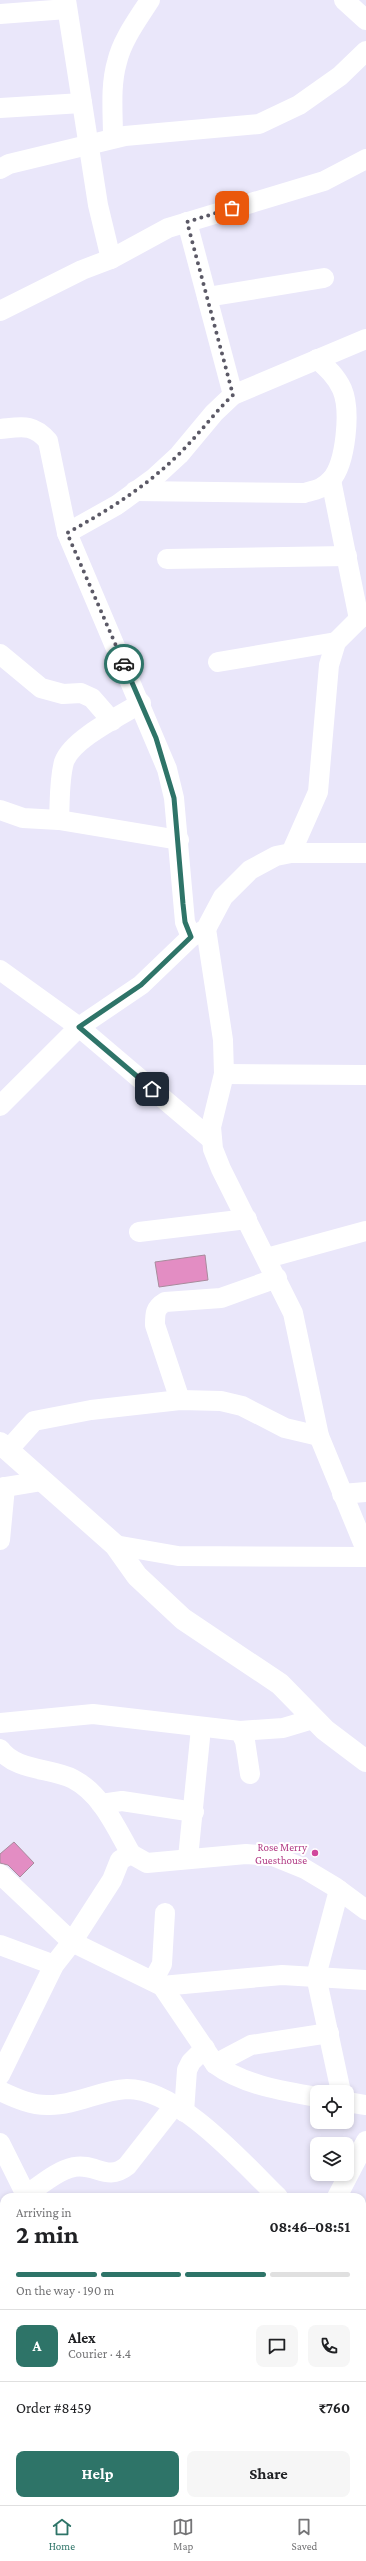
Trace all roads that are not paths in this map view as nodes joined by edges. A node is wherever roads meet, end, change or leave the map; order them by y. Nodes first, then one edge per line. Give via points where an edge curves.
1 (150, 0) edge
2 (344, 0) edge
3 (67, 4) edge
4 (0, 14) edge
5 (366, 20) edge
6 (366, 51) edge
7 (82, 103) junction
8 (0, 108) edge
9 (113, 138) junction
10 (89, 143) junction
11 (366, 159) edge
12 (0, 169) edge
13 (187, 222) junction
14 (111, 259) junction
15 (324, 278) dead end
16 (207, 297) junction
17 (0, 311) edge
18 (366, 339) edge
19 (317, 359) junction
20 (233, 395) junction
21 (0, 429) edge
22 (331, 480) junction
23 (135, 491) junction
24 (67, 533) junction
25 (347, 556) junction
26 (167, 559) dead end
27 (362, 617) edge
28 (336, 642) junction
29 (0, 654) edge
30 (218, 662) dead end
31 (141, 703) junction
32 (112, 721) junction
33 (0, 810) edge
34 (59, 820) junction
35 (179, 840) junction
36 (291, 853) junction
37 (366, 853) edge
38 (198, 933) junction
39 (0, 970) edge
40 (79, 1027) junction
41 (224, 1074) junction
42 (366, 1075) edge
43 (0, 1106) edge
44 (212, 1140) junction
45 (247, 1220) junction
46 (366, 1231) edge
47 (139, 1232) dead end
48 (267, 1258) junction
49 (277, 1278) junction
50 (180, 1400) junction
51 (319, 1436) junction
52 (4, 1446) edge
53 (42, 1481) junction
54 (3, 1487) edge
55 (366, 1492) edge
56 (342, 1494) junction
57 (0, 1540) edge
58 (115, 1545) junction
59 (366, 1550) edge
60 (366, 1557) edge
61 (313, 1719) junction
62 (0, 1723) edge
63 (201, 1728) junction
64 (240, 1731) junction
65 (0, 1748) edge
66 (366, 1762) edge
67 (250, 1774) dead end
68 (101, 1804) junction
69 (194, 1812) junction
70 (131, 1854) junction
71 (188, 1858) junction
72 (0, 1874) edge
73 (339, 1890) junction
74 (366, 1910) edge
75 (165, 1913) dead end
76 (72, 1942) junction
77 (0, 1945) edge
78 (54, 1965) junction
79 (316, 1976) junction
80 (366, 1980) edge
81 (158, 1984) junction
82 (329, 2033) junction
83 (204, 2048) junction
84 (215, 2064) junction
85 (0, 2075) edge
86 (340, 2085) edge
87 (0, 2092) edge
88 (310, 2095) edge
89 (354, 2103) edge
90 (366, 2105) edge
91 (179, 2109) junction
92 (366, 2141) edge
93 (0, 2143) edge
94 (25, 2193) edge
95 (30, 2193) edge
96 (274, 2193) edge
97 (339, 2193) edge

1 - 9 street via 125,40 117,61 113,84
2 - 5 street
3 - 4 street
3 - 7 street
6 - 9 street via 340,76 304,101 259,124
7 - 8 street
7 - 10 street
9 - 10 street
10 - 12 street via 9,164
10 - 14 street via 98,205
11 - 13 street via 324,181
13 - 14 street via 168,228
13 - 16 street
14 - 17 street via 82,270
15 - 16 street
16 - 20 street
18 - 19 street
19 - 20 street
19 - 22 street via 334,374 342,390 346,413 342,459
20 - 23 street via 214,413 179,455
21 - 24 street via 26,427 39,430 48,441
22 - 23 street via 321,489 304,493
22 - 25 street
23 - 24 street via 117,505
24 - 31 street
25 - 26 street
25 - 27 street
27 - 28 street
28 - 30 street
28 - 36 street via 329,665 318,792
29 - 32 street via 41,688 63,694 81,693 92,698
31 - 32 street
31 - 35 street via 167,769 174,798
32 - 34 street via 79,742 64,761
33 - 34 street via 23,818
34 - 35 street
35 - 38 street via 185,922
36 - 37 street
36 - 38 street via 276,856 250,870 222,897
38 - 40 street via 141,985
38 - 41 street via 223,1040
39 - 40 street
40 - 43 street
40 - 44 street
41 - 42 street
41 - 44 street via 211,1127
44 - 45 street via 221,1169
45 - 47 street
45 - 48 street
46 - 48 street
48 - 49 street
49 - 50 street via 247,1291 221,1298 165,1302 154,1312 155,1325
49 - 51 street via 293,1313
50 - 51 street via 221,1401 242,1406 285,1428
50 - 52 street via 91,1410 34,1421
51 - 56 street
52 - 53 street
53 - 54 street
53 - 58 street
54 - 57 street
55 - 56 street
56 - 59 street
58 - 60 street via 178,1556
58 - 61 street via 137,1576 182,1619 280,1684
61 - 64 street via 283,1728
61 - 66 street
62 - 63 street via 93,1714
63 - 64 street
63 - 69 street
64 - 67 street
65 - 68 street via 14,1760 72,1778 87,1788
68 - 69 street via 122,1801
68 - 70 street
69 - 71 street
70 - 71 street via 147,1863
70 - 76 street via 120,1860 112,1880
71 - 73 street via 246,1854 274,1856 305,1869
72 - 76 street
73 - 74 street
73 - 79 street
75 - 81 street via 162,1964
76 - 78 street
76 - 81 street
77 - 78 street
78 - 85 street
79 - 80 street
79 - 81 street via 261,1976
79 - 82 street
81 - 83 street
82 - 84 street via 251,2045
82 - 86 street
83 - 84 street
83 - 91 street via 187,2070
84 - 88 street via 226,2072 252,2081
87 - 91 street via 23,2101 50,2106 128,2089 141,2091
89 - 90 street
91 - 95 street via 127,2166 115,2174 75,2167 61,2171
91 - 96 street via 206,2127
92 - 97 street
93 - 94 street

